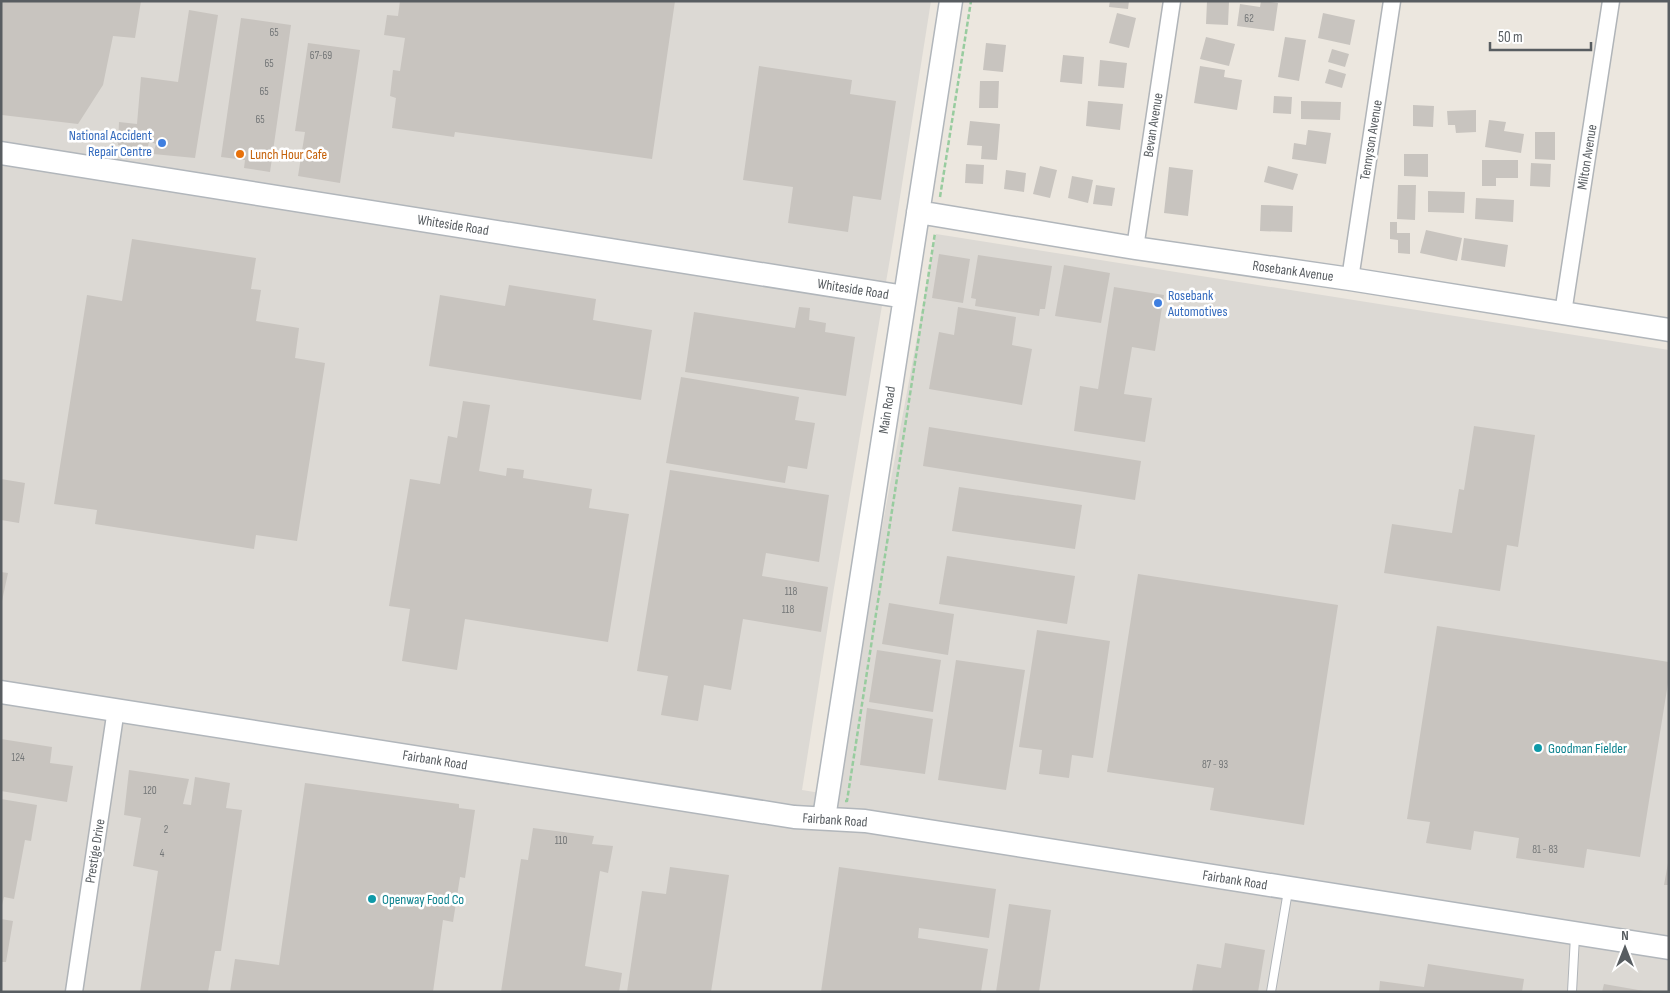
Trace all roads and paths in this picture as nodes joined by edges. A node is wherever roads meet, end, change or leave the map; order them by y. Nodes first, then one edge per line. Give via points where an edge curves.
1 (950, 1) edge
2 (971, 1) edge
3 (1172, 1) edge
4 (1392, 1) edge
5 (1611, 1) edge
6 (1, 153) edge
7 (928, 213) junction
8 (1135, 248) junction
9 (1350, 279) junction
10 (905, 297) junction
11 (1563, 313) junction
12 (1669, 330) edge
13 (1, 692) edge
14 (116, 709) junction
15 (825, 810) junction
16 (1288, 889) junction
17 (1576, 933) junction
18 (1669, 948) edge
19 (1572, 980) junction
20 (74, 992) edge
21 (1271, 992) edge
22 (1572, 992) edge
23 (1579, 992) edge

1 - 7 main road, Main Road
2 - 7 path
3 - 8 street, Bevan Avenue
4 - 9 street, Tennyson Avenue
5 - 11 street, Milton Avenue
6 - 10 main road, Whiteside Road
7 - 8 main road, Rosebank Avenue
7 - 10 main road, Main Road
7 - 15 path via 847,801
8 - 9 main road, Rosebank Avenue
9 - 11 main road, Rosebank Avenue
10 - 15 main road, Main Road
11 - 12 main road, Rosebank Avenue
13 - 14 main road, Fairbank Road
14 - 15 main road, Fairbank Road via 784,815
14 - 20 street, Prestige Drive
15 - 16 main road, Fairbank Road via 865,821
16 - 17 main road, Fairbank Road
16 - 21 lane
17 - 18 main road, Fairbank Road
17 - 19 lane
19 - 22 lane
19 - 23 lane

